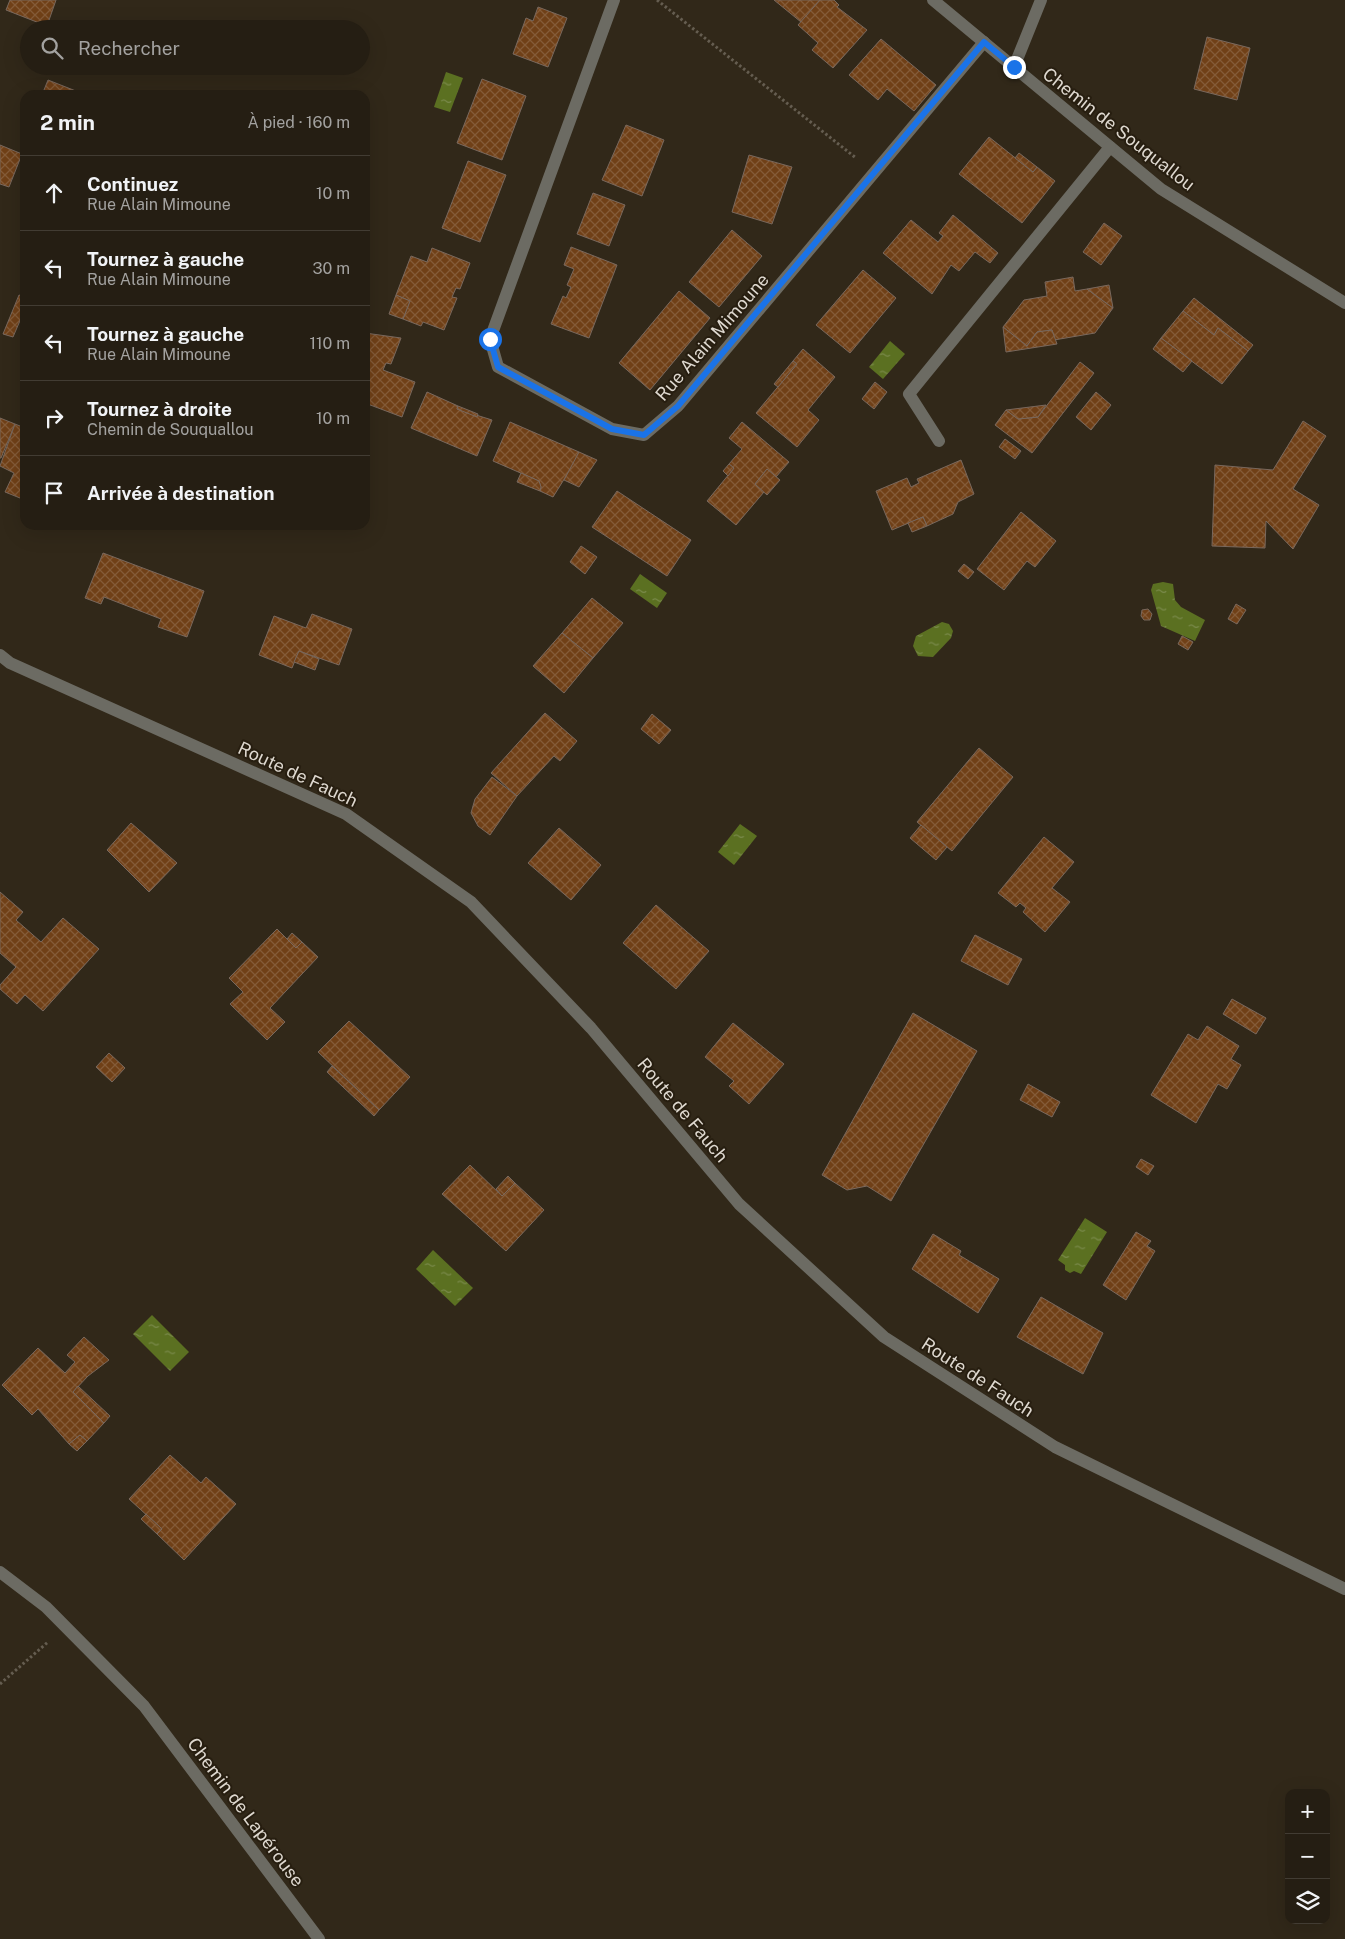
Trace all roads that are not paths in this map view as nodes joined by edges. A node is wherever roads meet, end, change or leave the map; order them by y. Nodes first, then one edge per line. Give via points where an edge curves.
1 (614, 0) edge
2 (933, 0) edge
3 (1041, 0) edge
4 (984, 42) junction
5 (1014, 67) junction
6 (1110, 147) junction
7 (1345, 303) edge
8 (939, 441) dead end
9 (0, 655) edge
10 (0, 1572) edge
11 (1345, 1589) edge
12 (319, 1939) edge

1 - 4 street, Rue Alain Mimoune via 490,339 498,367 612,429 644,435 678,406
2 - 4 street, Chemin de Souquallou
3 - 5 street
4 - 5 street, Chemin de Souquallou
5 - 6 street, Chemin de Souquallou
6 - 7 street, Chemin de Souquallou via 1161,189
6 - 8 street via 909,394
9 - 11 street, Route de Fauch via 346,814 471,902 591,1028 739,1204 884,1338 1055,1447
10 - 12 street, Chemin de Lapérouse via 46,1607 144,1706

